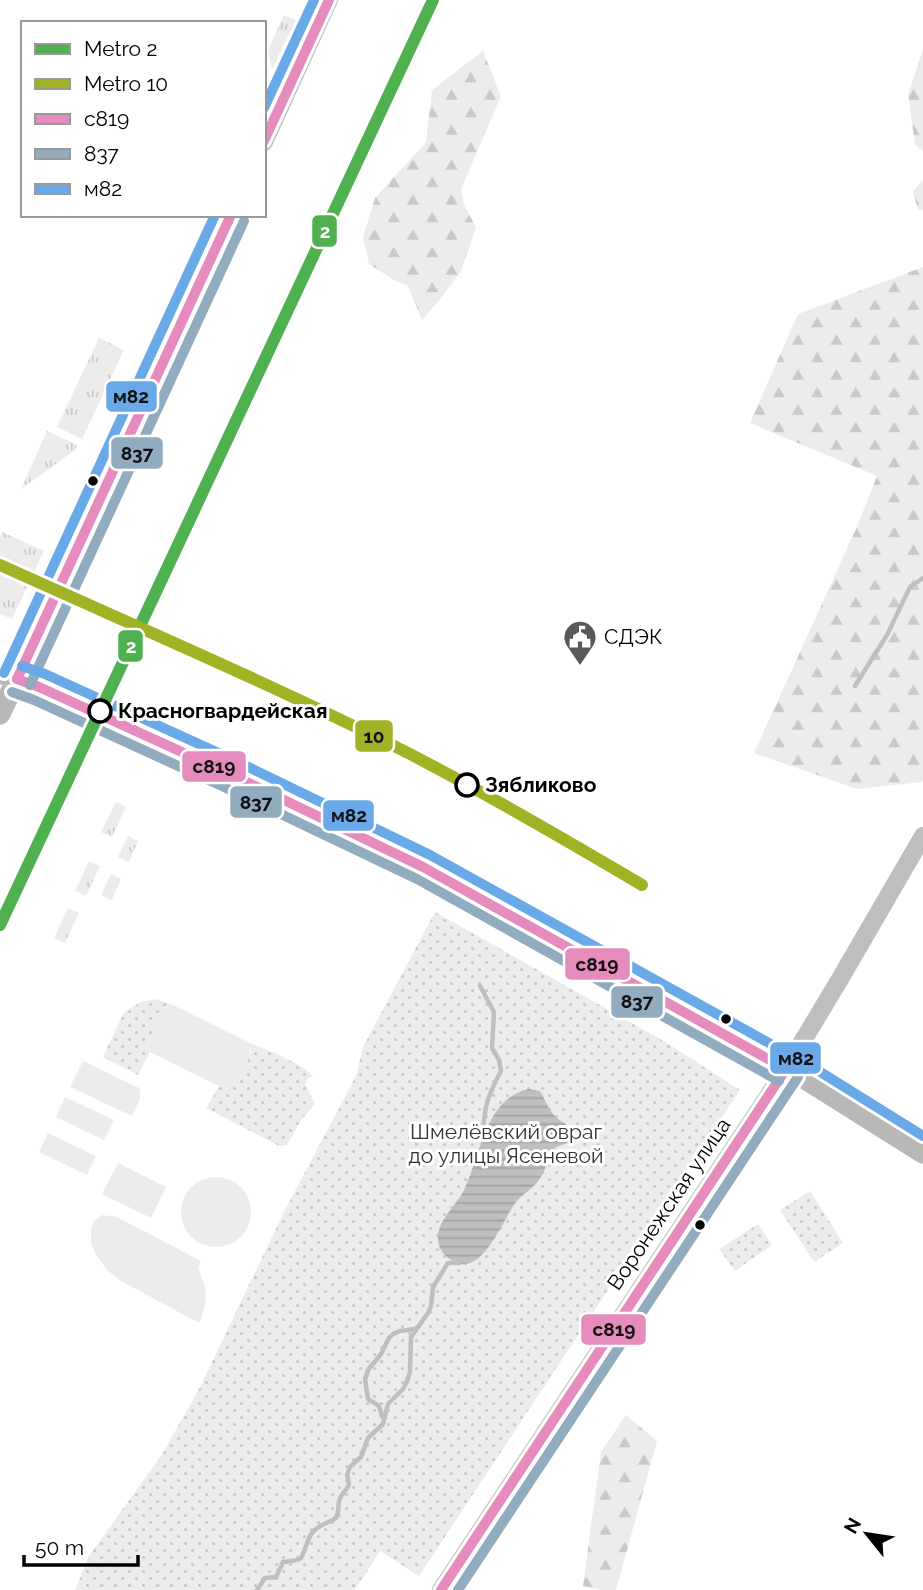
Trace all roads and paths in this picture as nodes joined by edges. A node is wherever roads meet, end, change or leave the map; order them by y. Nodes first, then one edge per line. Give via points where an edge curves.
1 (329, 0) edge
2 (266, 138) edge
3 (230, 217) edge
4 (8, 676) edge
5 (0, 714) edge
6 (923, 836) edge
7 (786, 1069) junction
8 (923, 1153) edge
9 (441, 1590) edge

1 - 2 street
3 - 4 street
4 - 5 main road
4 - 7 main road via 228,773 423,867
6 - 7 street, Воронежская улица
7 - 8 main road
7 - 9 street, Воронежская улица

